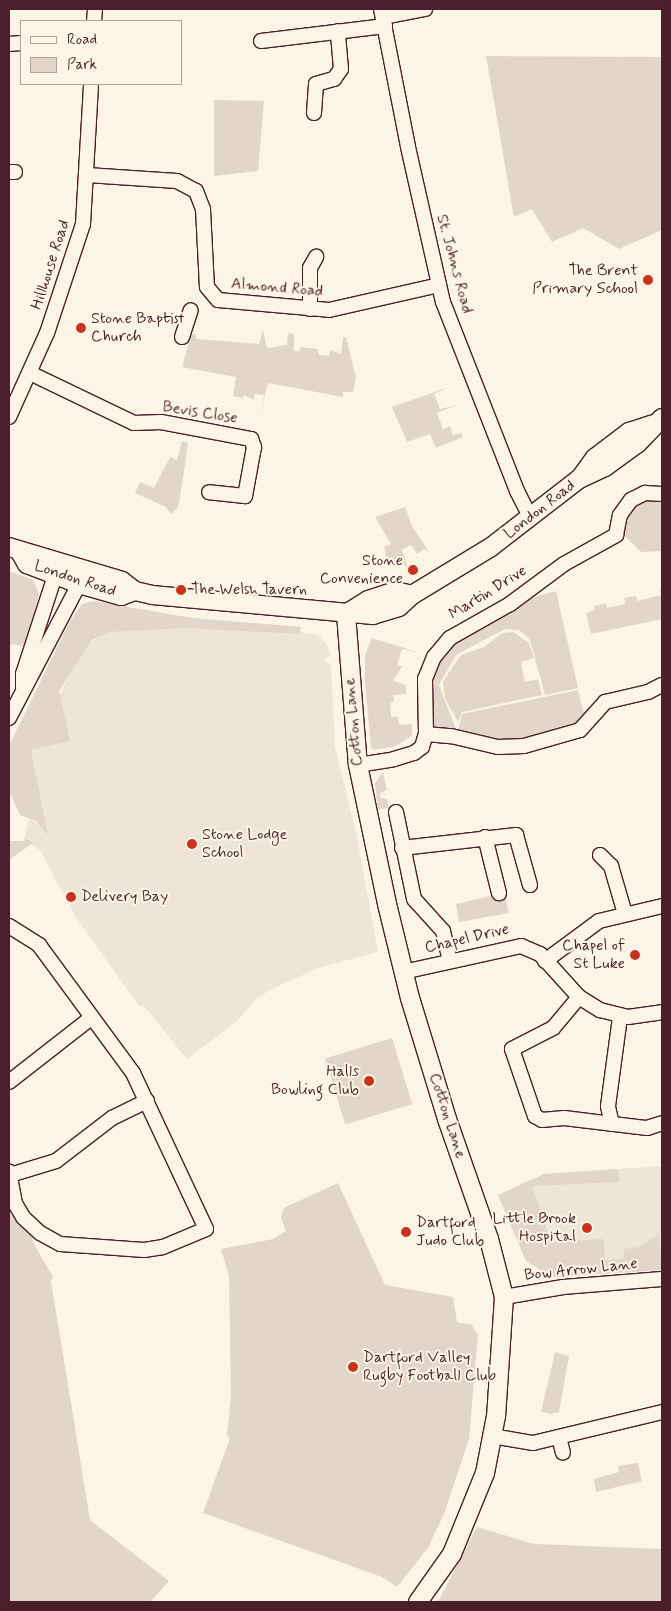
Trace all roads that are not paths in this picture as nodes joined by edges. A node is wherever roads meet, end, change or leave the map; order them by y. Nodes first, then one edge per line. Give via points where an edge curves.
1 (425, 9) edge
2 (383, 17) edge
3 (338, 31) junction
4 (261, 41) dead end
5 (91, 85) edge
6 (314, 113) dead end
7 (86, 175) junction
8 (316, 257) dead end
9 (439, 285) junction
10 (310, 309) junction
11 (191, 310) dead end
12 (182, 337) dead end
13 (30, 373) junction
14 (9, 417) edge
15 (658, 421) edge
16 (209, 492) dead end
17 (662, 494) edge
18 (530, 516) junction
19 (14, 550) edge
20 (57, 569) junction
21 (79, 577) junction
22 (346, 614) junction
23 (662, 686) edge
24 (23, 688) junction
25 (9, 718) edge
26 (426, 734) junction
27 (358, 765) junction
28 (396, 812) dead end
29 (485, 837) junction
30 (402, 848) junction
31 (600, 855) dead end
32 (530, 885) dead end
33 (499, 893) dead end
34 (662, 906) edge
35 (625, 914) junction
36 (9, 926) edge
37 (450, 961) junction
38 (546, 961) junction
39 (403, 972) junction
40 (579, 997) junction
41 (662, 1012) edge
42 (620, 1016) junction
43 (92, 1018) junction
44 (9, 1082) edge
45 (147, 1101) junction
46 (662, 1123) edge
47 (612, 1124) junction
48 (9, 1174) edge
49 (662, 1279) edge
50 (504, 1297) junction
51 (662, 1412) edge
52 (492, 1436) junction
53 (559, 1437) junction
54 (563, 1453) dead end
55 (418, 1602) edge

1 - 2 street
2 - 3 street
2 - 9 street, St. Johns Road
3 - 4 street
3 - 6 street via 341,69 334,79 316,84
5 - 7 street, Hillhouse Road
7 - 10 street, Almond Road via 189,184 201,199 206,278 212,295 228,303
7 - 13 street, Hillhouse Road via 79,239
8 - 10 street via 310,268
9 - 10 street, Almond Road via 345,309
9 - 18 street, St. Johns Road via 463,358
11 - 12 street
13 - 14 street, Hillhouse Road
13 - 16 street, Bevis Close via 134,423 161,422 251,439 254,447 245,496
15 - 18 main road, London Road via 630,449 579,479
17 - 26 street, Martin Drive via 644,493 631,500 620,515 616,534 564,564 521,596 470,624 445,643 431,663 425,682
18 - 22 main road, London Road via 451,575 412,595 395,592 368,600
19 - 20 main road, London Road via 27,564
20 - 21 main road, London Road
20 - 24 street via 23,674
21 - 22 main road, London Road via 122,581 135,591 191,600
21 - 24 street via 32,678
22 - 27 main road, Cotton Lane
23 - 26 street via 605,702 580,730 524,746 494,746
24 - 25 street
26 - 27 street via 424,744 414,753
27 - 39 main road, Cotton Lane
28 - 30 street
29 - 30 street
29 - 32 street via 516,835
29 - 33 street
30 - 37 street via 414,899 442,929
31 - 35 street via 611,866
34 - 35 street
35 - 38 street via 599,921
36 - 43 street via 38,945
37 - 38 street, Chapel Drive via 519,945 533,950
37 - 39 street, Chapel Drive
38 - 40 street, Chapel Drive
39 - 50 main road, Cotton Lane via 440,1097 489,1239
40 - 42 street, Chapel Drive via 600,1010
40 - 47 street via 556,1026 514,1047 513,1055 535,1116 542,1120 564,1118
41 - 42 street, Chapel Drive
42 - 47 street via 608,1106
43 - 44 street
43 - 45 street via 133,1073
45 - 48 street via 112,1118 56,1161
45 - 48 street via 211,1227 162,1247 144,1250 64,1245 40,1233 23,1217 15,1203
46 - 47 street via 647,1128
49 - 50 street, Bow Arrow Lane via 563,1286
50 - 52 main road, Cotton Lane via 502,1350
51 - 53 street
52 - 53 street via 537,1442
52 - 55 main road, Cotton Lane via 485,1473 470,1517 452,1554
53 - 54 street

